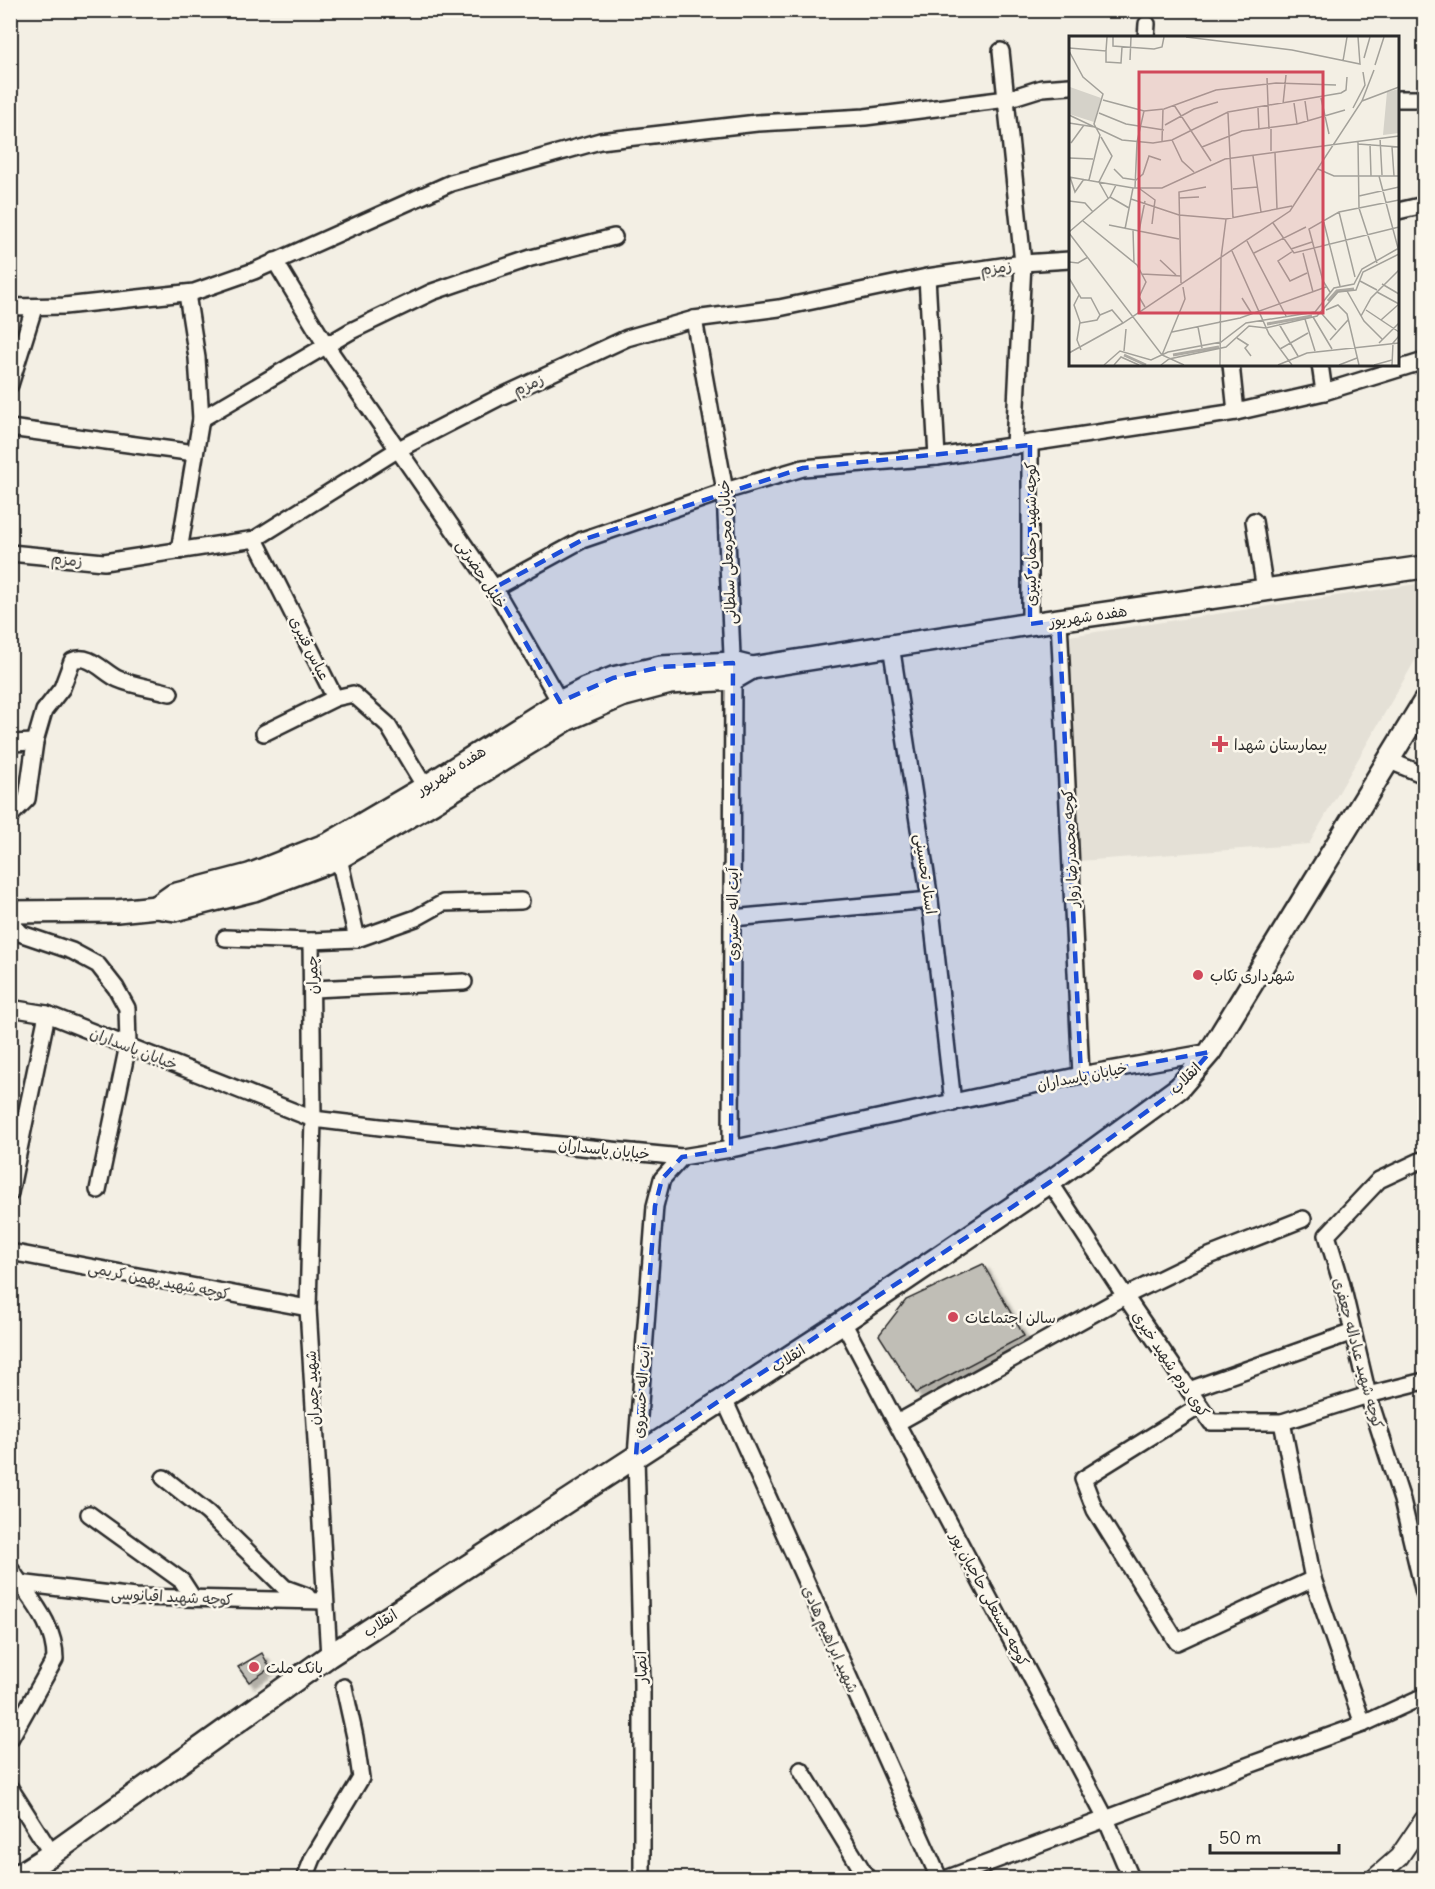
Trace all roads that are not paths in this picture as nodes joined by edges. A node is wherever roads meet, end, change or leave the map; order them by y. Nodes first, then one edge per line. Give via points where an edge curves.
1 (1001, 51) dead end
2 (1069, 86) edge
3 (1007, 99) junction
4 (1399, 99) edge
5 (1425, 99) edge
6 (1424, 206) edge
7 (1399, 211) edge
8 (614, 237) dead end
9 (1069, 260) edge
10 (275, 261) junction
11 (1023, 263) junction
12 (927, 277) junction
13 (187, 294) junction
14 (10, 308) edge
15 (34, 308) junction
16 (694, 319) junction
17 (327, 347) junction
18 (1425, 361) edge
19 (1231, 366) edge
20 (1320, 366) edge
21 (10, 385) edge
22 (1324, 392) junction
23 (1236, 412) junction
24 (201, 419) junction
25 (10, 428) edge
26 (1030, 444) junction
27 (1014, 446) junction
28 (397, 450) junction
29 (195, 453) junction
30 (937, 457) junction
31 (725, 491) junction
32 (1254, 521) dead end
33 (255, 539) junction
34 (178, 551) junction
35 (10, 553) edge
36 (1425, 567) edge
37 (494, 588) junction
38 (1265, 590) junction
39 (1059, 620) junction
40 (1030, 624) junction
41 (891, 645) junction
42 (739, 670) junction
43 (170, 693) dead end
44 (335, 698) junction
45 (560, 702) junction
46 (1425, 702) edge
47 (264, 733) dead end
48 (35, 742) junction
49 (10, 743) edge
50 (1390, 761) junction
51 (1425, 775) edge
52 (425, 787) junction
53 (10, 816) edge
54 (339, 858) junction
55 (930, 900) junction
56 (521, 901) dead end
57 (156, 907) junction
58 (10, 912) edge
59 (732, 918) junction
60 (10, 922) edge
61 (225, 938) dead end
62 (357, 939) junction
63 (311, 941) junction
64 (464, 982) dead end
65 (313, 989) junction
66 (10, 1008) edge
67 (47, 1014) junction
68 (128, 1045) junction
69 (1210, 1052) junction
70 (1082, 1075) junction
71 (953, 1103) junction
72 (314, 1119) junction
73 (731, 1149) junction
74 (682, 1157) junction
75 (1425, 1159) edge
76 (1050, 1182) junction
77 (98, 1190) dead end
78 (10, 1192) edge
79 (1303, 1220) dead end
80 (10, 1252) edge
81 (1125, 1296) junction
82 (308, 1308) junction
83 (843, 1322) junction
84 (1353, 1332) junction
85 (1425, 1381) edge
86 (1189, 1390) junction
87 (1368, 1395) junction
88 (724, 1399) junction
89 (1200, 1406) junction
90 (1282, 1422) junction
91 (897, 1423) junction
92 (636, 1456) junction
93 (164, 1478) dead end
94 (89, 1514) dead end
95 (10, 1568) edge
96 (1313, 1579) junction
97 (19, 1583) junction
98 (1425, 1593) edge
99 (193, 1598) junction
100 (324, 1601) junction
101 (329, 1656) junction
102 (344, 1687) dead end
103 (1425, 1696) edge
104 (1363, 1724) junction
105 (10, 1739) edge
106 (801, 1770) dead end
107 (10, 1788) edge
108 (1106, 1819) junction
109 (1425, 1820) edge
110 (52, 1854) junction
111 (14, 1878) edge
112 (305, 1878) edge
113 (642, 1878) edge
114 (867, 1878) edge
115 (939, 1878) edge
116 (948, 1878) edge
117 (1131, 1878) edge
118 (1375, 1878) edge

1 - 3 street
2 - 3 street via 1042,88
3 - 10 street via 865,117 757,123 600,141 451,183
3 - 11 street
4 - 5 street
6 - 7 street
8 - 17 street via 531,258 432,292 351,331
9 - 11 street, زمزم
10 - 13 street
10 - 17 street, خلیل حضرتی
11 - 12 street, زمزم
11 - 27 street
12 - 16 street, زمزم via 779,308
12 - 30 street
13 - 15 street
13 - 24 street
14 - 15 street
15 - 21 street
16 - 28 street, زمزم via 627,338
16 - 31 street, خیابان محرمعلی سلطانی
17 - 24 street
17 - 28 street, خلیل حضرتی
18 - 22 street
19 - 23 street
20 - 22 street
22 - 23 street
23 - 26 street
24 - 29 street
25 - 29 street
26 - 27 street
26 - 40 street, کوچه شهید رحمان کبیری
27 - 30 street
28 - 33 street, زمزم
28 - 37 street, خلیل حضرتی
29 - 34 street
30 - 31 street via 803,468
31 - 37 street via 582,540
31 - 42 street, خیابان محرمعلی سلطانی
32 - 38 street
33 - 34 street, زمزم
33 - 44 street, عباس قنبری
34 - 35 street, زمزم via 104,562
36 - 38 main road, هفده شهریور
37 - 45 street, خلیل حضرتی
38 - 39 main road, هفده شهریور
39 - 40 main road, هفده شهریور
39 - 70 street, کوچه محمدرضا زوار
40 - 41 main road, هفده شهریور
41 - 42 main road, هفده شهریور
41 - 55 street, استاد تحسینی
42 - 45 main road, هفده شهریور via 661,667 613,678
42 - 54 main road, هفده شهریور via 670,683 591,708
42 - 59 street, آیت اله خسروی
43 - 48 street via 118,680 87,659 78,658 72,661 62,688 44,711
44 - 47 street
44 - 52 street, عباس قنبری via 353,694 387,724
45 - 52 main road, هفده شهریور
46 - 50 main road, انقلاب
48 - 49 street
48 - 53 street via 27,799
50 - 51 street
50 - 69 main road, انقلاب
52 - 57 main road, هفده شهریور via 302,856 173,895
54 - 57 main road, هفده شهریور via 254,890 175,910
54 - 62 street
55 - 59 street
55 - 71 street, استاد تحسینی
56 - 62 street, چمران via 443,903 416,918
57 - 58 main road, هفده شهریور
59 - 73 street, آیت اله خسروی
60 - 68 street via 22,934 72,951 98,965 127,1008
61 - 63 street
62 - 63 street, چمران
63 - 65 street, چمران
64 - 65 street
65 - 72 street, چمران
66 - 67 street, خیابان پاسداران
67 - 68 street, خیابان پاسداران
67 - 78 street
68 - 72 street, خیابان پاسداران
68 - 77 street
69 - 70 street, خیابان پاسداران
69 - 76 main road, انقلاب via 1179,1088
70 - 71 street, خیابان پاسداران
71 - 73 street, خیابان پاسداران
72 - 74 street, خیابان پاسداران
72 - 82 street, شهید چمران
73 - 74 street, خیابان پاسداران
74 - 92 street, آیت اله خسروی via 662,1179 655,1206
75 - 84 street, کوچه شهید عباداله جعفری via 1379,1180 1327,1236
76 - 81 street, کوی دوم شهید خیری
76 - 83 main road, انقلاب
79 - 81 street via 1199,1260
80 - 82 street, کوچه شهید بهمن کریمی
81 - 86 street, کوی دوم شهید خیری
81 - 91 street
82 - 100 street, شهید چمران
83 - 88 main road, انقلاب
83 - 91 street, کوچه حسنعلی حاجیان پور
84 - 86 street
84 - 87 street, کوچه شهید عباداله جعفری
85 - 87 street, کوی دوم شهید خیری
86 - 89 street, کوی دوم شهید خیری
87 - 90 street, کوی دوم شهید خیری
87 - 98 street, کوچه شهید عباداله جعفری via 1402,1500
88 - 92 main road, انقلاب
88 - 115 street, شهید ابراهیم هادی
89 - 90 street, کوی دوم شهید خیری via 1211,1422
89 - 96 street via 1083,1479 1095,1510 1177,1642
90 - 96 street
91 - 108 street, کوچه حسنعلی حاجیان پور
92 - 101 main road, انقلاب
92 - 113 street, انصار
93 - 100 street via 208,1513 285,1588
94 - 99 street via 182,1581
95 - 97 street
96 - 104 street
97 - 99 street, کوچه شهید اقیانوسی via 135,1597
97 - 105 street via 50,1628 55,1659
99 - 100 street, کوچه شهید اقیانوسی
100 - 101 street, شهید چمران
101 - 110 main road, انقلاب
102 - 112 street via 361,1779
103 - 104 street
104 - 108 street
106 - 114 street
107 - 110 street
108 - 116 street
108 - 117 street, کوچه حسنعلی حاجیان پور
109 - 118 street via 1399,1857
110 - 111 main road, انقلاب

